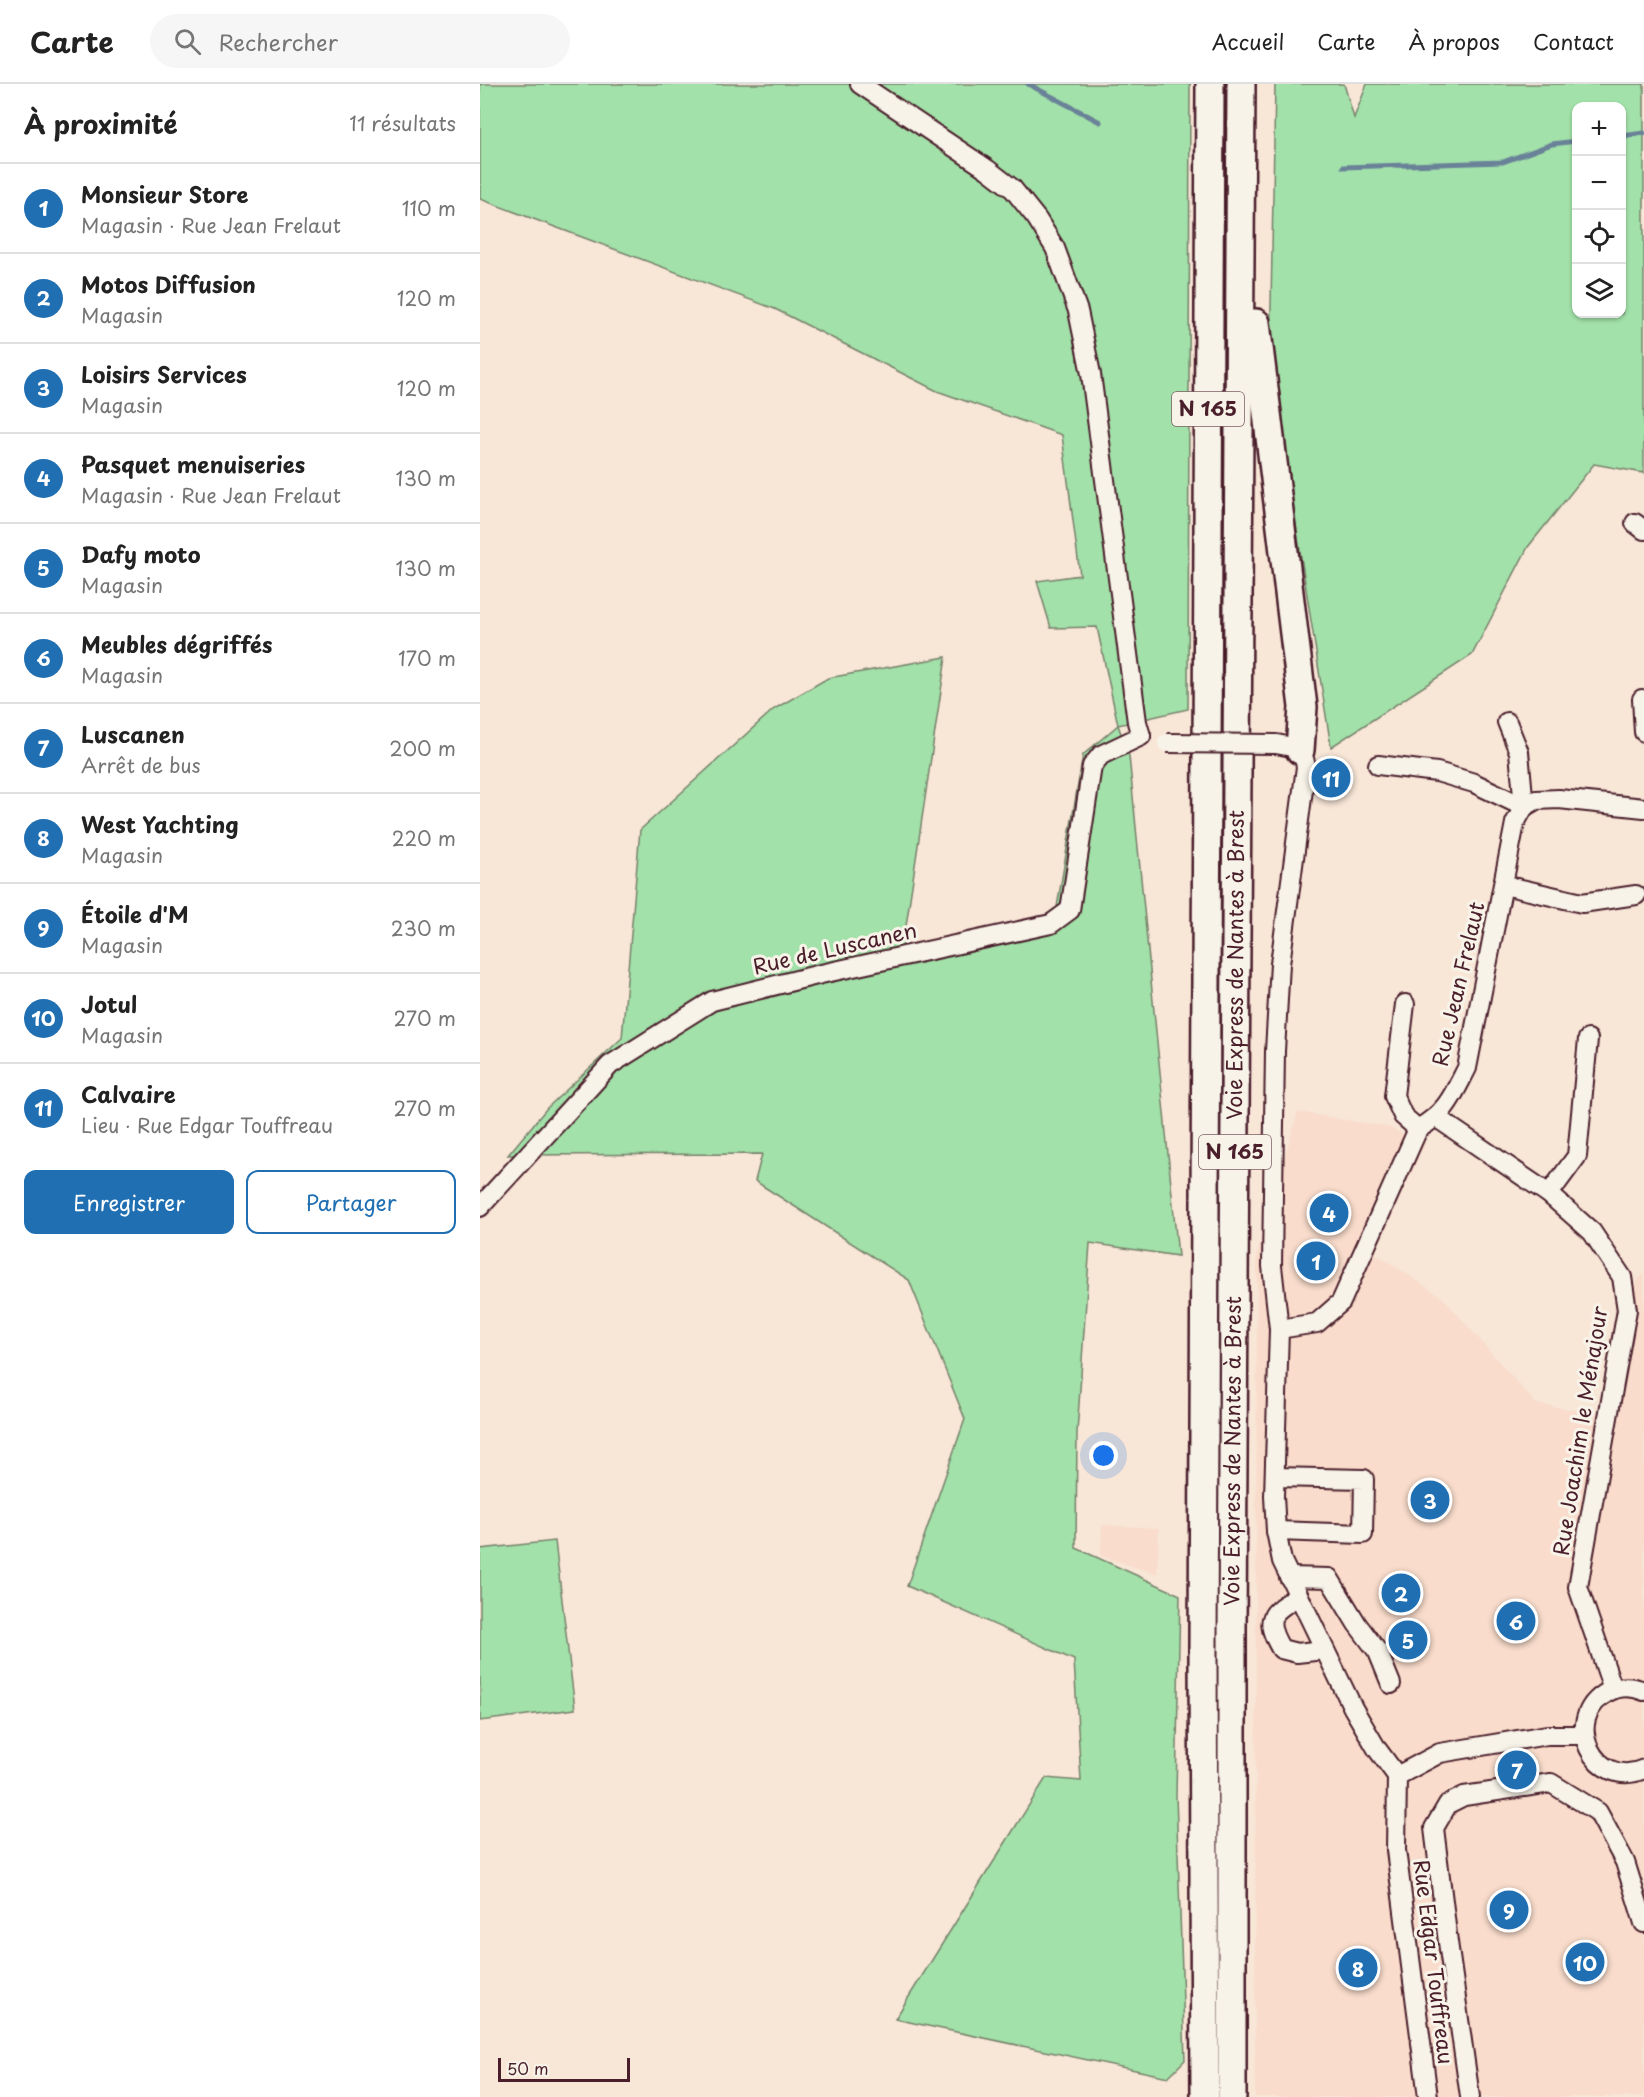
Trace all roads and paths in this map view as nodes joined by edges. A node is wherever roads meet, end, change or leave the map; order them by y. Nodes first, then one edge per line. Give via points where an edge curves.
1 (860, 84) edge
2 (1210, 84) edge
3 (1241, 84) edge
4 (1242, 207) junction
5 (1642, 699) dead end
6 (1507, 722) dead end
7 (1644, 732) edge
8 (1141, 736) junction
9 (1288, 747) junction
10 (1378, 765) dead end
11 (1524, 807) junction
12 (1644, 808) edge
13 (1503, 885) junction
14 (1636, 895) dead end
15 (1405, 1004) dead end
16 (1588, 1039) dead end
17 (1437, 1118) junction
18 (1419, 1129) junction
19 (1549, 1194) junction
20 (480, 1207) edge
21 (1279, 1329) junction
22 (1275, 1477) junction
23 (1276, 1531) junction
24 (1289, 1577) junction
25 (1298, 1596) junction
26 (1324, 1650) junction
27 (1391, 1684) dead end
28 (1613, 1689) junction
29 (1644, 1691) edge
30 (1584, 1736) junction
31 (1642, 1775) edge
32 (1397, 1776) junction
33 (1644, 1923) edge
34 (1205, 2097) edge
35 (1232, 2097) edge
36 (1428, 2097) edge
37 (1470, 2097) edge

1 - 8 street via 1013,189 1055,248 1078,311 1091,374
2 - 34 highway, Voie Express de Nantes à Brest / N 165 via 1203,1629
3 - 4 highway, Voie Express de Nantes à Brest / N 165
4 - 9 highway via 1254,242 1257,335 1303,707
4 - 35 highway, Voie Express de Nantes à Brest / N 165
5 - 7 street
6 - 11 street, Rue Jean Frelaut via 1519,752
8 - 9 street, bridge via 1167,743
8 - 20 street, Rue de Luscanen via 1101,755 1092,766 1070,910 1051,924 712,1001 610,1065
9 - 21 street via 1305,757 1306,767 1280,964 1275,1052 1272,1266
10 - 11 street via 1437,772 1474,783
11 - 12 street via 1536,801 1559,799
11 - 13 street, Rue Jean Frelaut via 1515,823
13 - 14 street via 1582,903
13 - 17 street, Rue Jean Frelaut via 1467,1068
15 - 18 street via 1394,1096 1403,1116
16 - 19 street via 1577,1156
17 - 18 street, Rue Jean Frelaut
17 - 19 street, Rue Joachim le Ménajour
18 - 21 street via 1341,1302 1317,1323
19 - 28 street, Rue Joachim le Ménajour via 1592,1232 1623,1277 1627,1310 1578,1587
21 - 22 street
22 - 23 street
22 - 23 street via 1364,1479 1364,1534
23 - 24 street
24 - 25 street
24 - 27 street via 1329,1578 1378,1652
25 - 26 street
25 - 26 street via 1276,1610 1271,1621 1276,1639 1281,1648 1297,1653
26 - 32 street via 1353,1708
28 - 29 street
28 - 30 street via 1590,1707
30 - 31 street via 1597,1761 1609,1769
30 - 32 street via 1547,1735 1440,1753
32 - 36 street, Rue Edgar Touffreau via 1396,1850
33 - 37 street via 1625,1862 1598,1812 1551,1783 1464,1796 1448,1804 1434,1828

